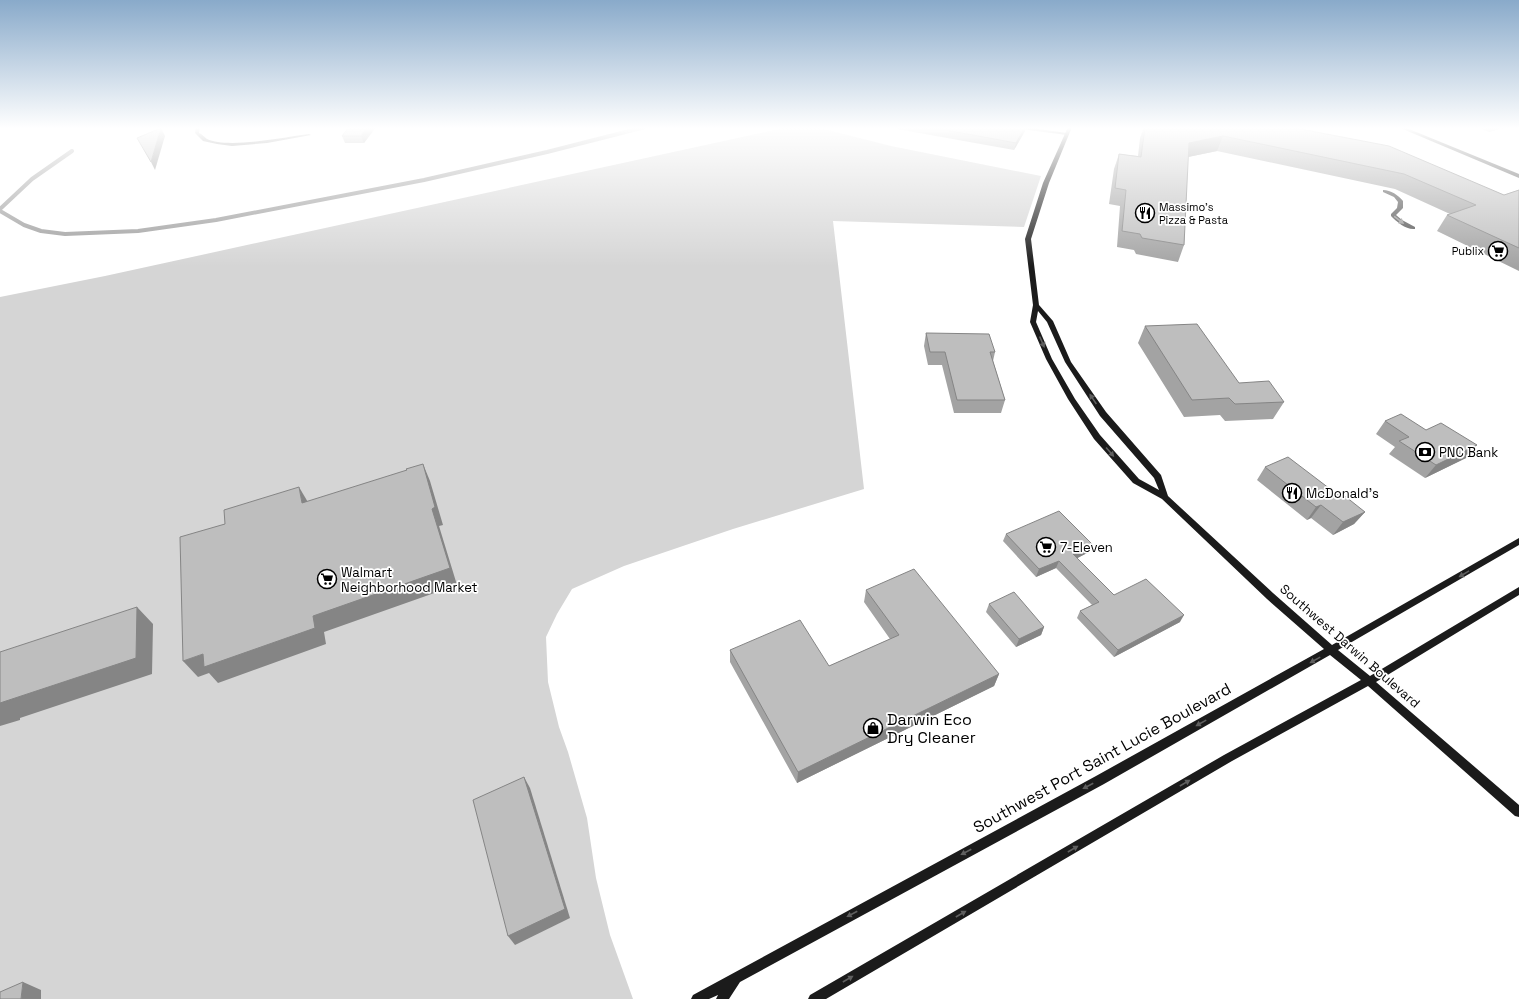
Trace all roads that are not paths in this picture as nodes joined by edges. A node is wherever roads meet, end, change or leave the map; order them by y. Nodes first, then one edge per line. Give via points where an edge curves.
1 (1050, 174) edge
2 (1385, 190) dead end
3 (1413, 228) dead end
4 (1036, 305) junction
5 (1165, 497) junction
6 (1519, 541) edge
7 (1519, 591) edge
8 (1331, 650) junction
9 (1370, 681) junction
10 (1519, 812) edge
11 (738, 976) junction
12 (697, 999) edge
13 (722, 999) edge
14 (814, 999) edge

1 - 4 street, Southwest Darwin Boulevard via 1028,239
2 -> 3 street via 1401,202 1400,208 1393,215
5 -> 4 street, Southwest Darwin Boulevard via 1158,477 1103,414 1068,362 1050,321
4 -> 5 street, Southwest Darwin Boulevard via 1034,322 1049,359 1097,437 1136,481
5 - 8 street, Southwest Darwin Boulevard
6 -> 8 street, Southwest Port Saint Lucie Boulevard
7 - 9 street
8 - 9 street, Southwest Darwin Boulevard
8 -> 11 street, Southwest Port Saint Lucie Boulevard via 1100,780
9 - 10 street, Southwest Darwin Boulevard
14 -> 9 street via 1228,758
11 - 12 street, Southwest Port Saint Lucie Boulevard
11 - 13 street

